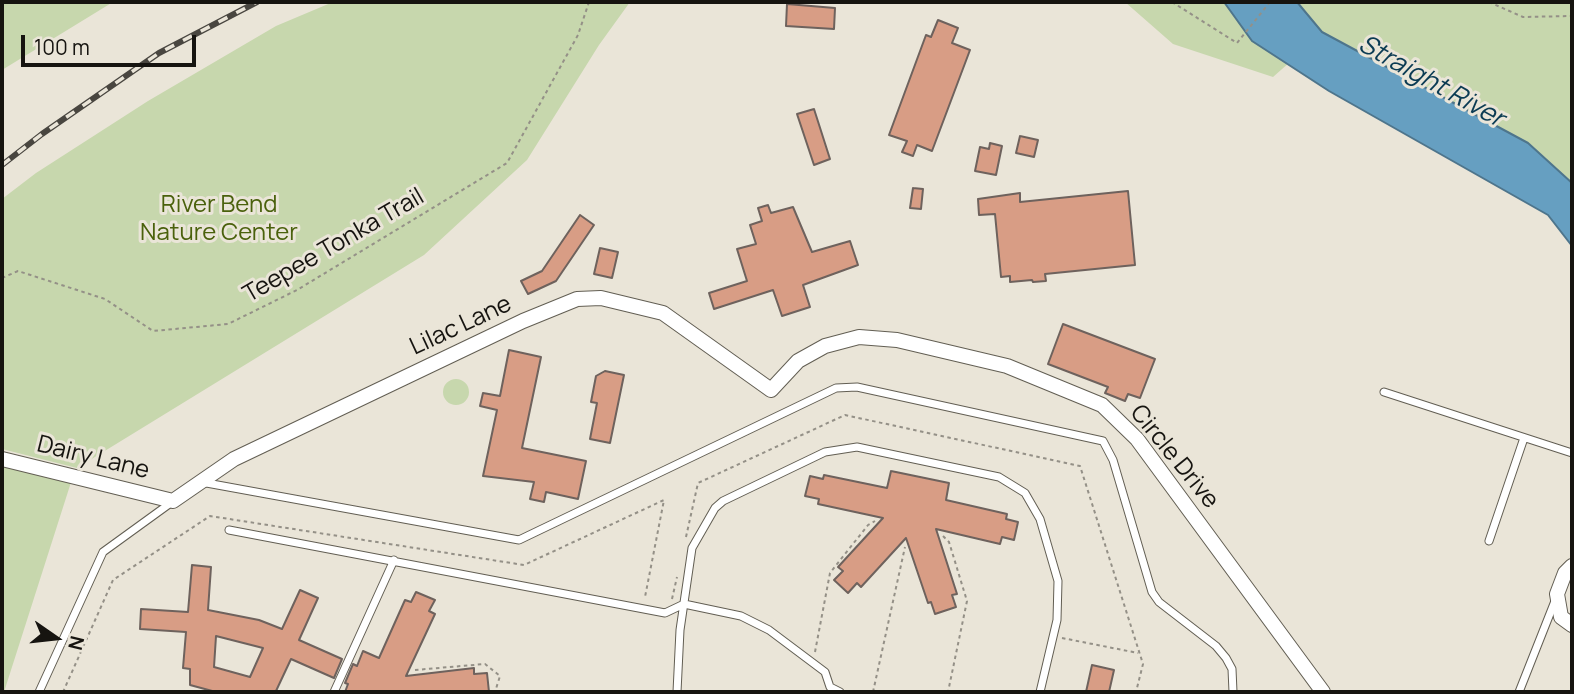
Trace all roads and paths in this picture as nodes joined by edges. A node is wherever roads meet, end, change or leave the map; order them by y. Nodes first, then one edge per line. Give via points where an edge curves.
1 (589, 2) edge
2 (1172, 2) edge
3 (1270, 2) edge
4 (1489, 2) edge
5 (1572, 16) edge
6 (2, 278) edge
7 (771, 390) joint
8 (1384, 392) dead end
9 (1524, 438) junction
10 (1572, 453) edge
11 (2, 459) edge
12 (201, 482) junction
13 (173, 501) junction
14 (875, 521) dead end
15 (229, 530) dead end
16 (943, 536) dead end
17 (1489, 541) dead end
18 (905, 547) dead end
19 (684, 548) dead end
20 (394, 560) junction
21 (1572, 566) edge
22 (678, 574) dead end
23 (1558, 594) junction
24 (684, 604) junction
25 (669, 614) junction
26 (1572, 625) edge
27 (1054, 636) junction
28 (1140, 653) junction
29 (813, 663) junction
30 (415, 670) dead end
31 (39, 692) edge
32 (334, 692) edge
33 (495, 692) edge
34 (677, 692) edge
35 (840, 692) edge
36 (873, 692) edge
37 (948, 692) edge
38 (1040, 692) edge
39 (1136, 692) edge
40 (1233, 692) edge
41 (1324, 692) edge
42 (1519, 692) edge

1 - 6 path, Teepee Tonka Trail via 578,35 507,163 298,290 228,324 153,331 105,299 18,271
2 - 3 path via 1237,43
4 - 5 path via 1523,17
7 - 12 street, Lilac Lane via 663,313 601,298 578,299 234,459
7 - 41 street, Circle Drive via 798,361 825,346 859,337 897,340 1007,366 1102,405 1137,439
8 - 9 lane
9 - 10 lane
9 - 17 lane
11 - 13 street, Dairy Lane
12 - 13 street, Lilac Lane
12 - 40 lane via 524,540 836,388 857,387 1103,441 1113,460 1152,592 1226,658
13 - 31 lane via 103,552
14 - 29 path via 831,573
15 - 20 lane
16 - 37 path via 949,542 967,601
18 - 36 path
19 - 28 path via 698,483 845,415 1080,466
20 - 25 lane
20 - 32 lane
21 - 23 street via 1564,573
22 - 25 path
23 - 26 street via 1561,617
23 - 42 lane
24 - 25 lane
24 - 27 lane via 692,548 723,500 825,452 857,447 999,477 1025,492 1040,519 1058,581
24 - 29 lane via 741,617 769,630
24 - 34 lane
27 - 28 path
27 - 38 lane
28 - 39 path via 1143,664
29 - 35 lane
30 - 33 path via 485,664 500,676

